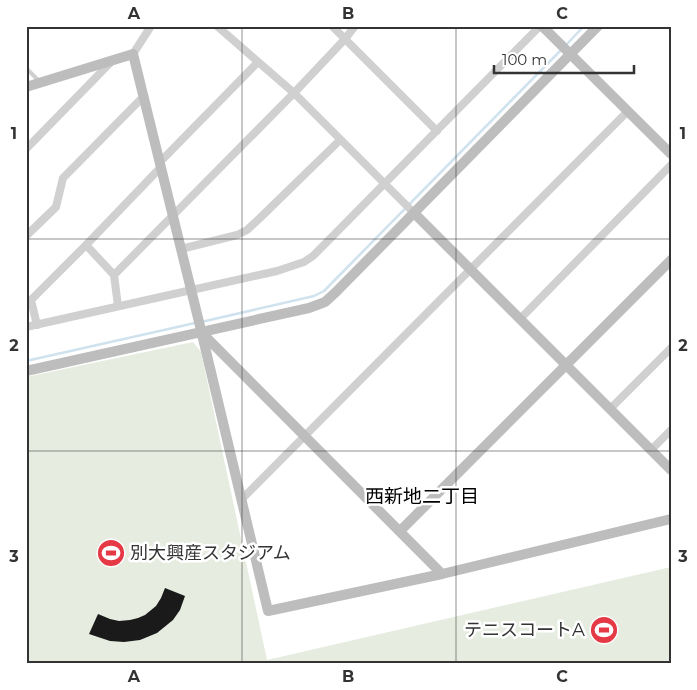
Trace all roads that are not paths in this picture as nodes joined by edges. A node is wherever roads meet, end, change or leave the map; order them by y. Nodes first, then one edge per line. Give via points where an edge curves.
1 (151, 26) edge
2 (332, 26) edge
3 (355, 26) edge
4 (541, 26) edge
5 (598, 26) edge
6 (221, 28) edge
7 (345, 39) junction
8 (566, 50) junction
9 (133, 54) junction
10 (112, 60) junction
11 (258, 62) junction
12 (26, 68) edge
13 (41, 83) junction
14 (26, 87) edge
15 (294, 93) junction
16 (144, 96) junction
17 (628, 111) junction
18 (436, 131) junction
19 (340, 140) junction
20 (26, 149) edge
21 (671, 154) edge
22 (160, 165) junction
23 (671, 165) edge
24 (384, 184) junction
25 (412, 211) junction
26 (173, 216) junction
27 (26, 236) edge
28 (86, 245) junction
29 (181, 249) junction
30 (671, 260) edge
31 (470, 270) junction
32 (114, 275) junction
33 (191, 290) junction
34 (118, 306) junction
35 (520, 319) junction
36 (36, 325) junction
37 (200, 325) junction
38 (26, 327) edge
39 (671, 348) edge
40 (566, 365) junction
41 (26, 371) edge
42 (610, 409) junction
43 (671, 430) edge
44 (305, 436) junction
45 (651, 450) junction
46 (671, 470) edge
47 (241, 500) junction
48 (671, 520) edge
49 (400, 531) junction
50 (442, 574) junction

1 - 9 street
2 - 7 street
3 - 7 street
4 - 8 street
4 - 18 street
5 - 8 street
6 - 11 street
7 - 15 street
7 - 18 street
8 - 17 street
8 - 25 street
9 - 10 street
9 - 16 street
10 - 13 street
10 - 20 street
11 - 15 street
11 - 22 street
12 - 13 lane
13 - 14 street
15 - 19 street
15 - 26 street
16 - 22 street
16 - 27 street via 63,178 56,207
17 - 21 street
17 - 31 street
18 - 24 street
19 - 24 street
19 - 29 street via 247,230
22 - 26 street
22 - 28 street
23 - 35 street
24 - 25 street
24 - 33 street via 304,262
25 - 31 street
25 - 37 street via 325,302 310,308
26 - 29 street
26 - 32 street
28 - 32 street
28 - 36 street via 31,300
29 - 33 street
30 - 40 street
31 - 35 street
31 - 44 street
32 - 34 street
33 - 34 street
33 - 37 street
34 - 36 street
35 - 40 street
36 - 38 street
37 - 41 street
37 - 44 street
37 - 47 street
39 - 42 street
40 - 42 street
40 - 49 street
42 - 45 street
43 - 45 street
44 - 47 street
44 - 49 street
45 - 46 street
47 - 50 street via 268,611
48 - 50 street
49 - 50 street

